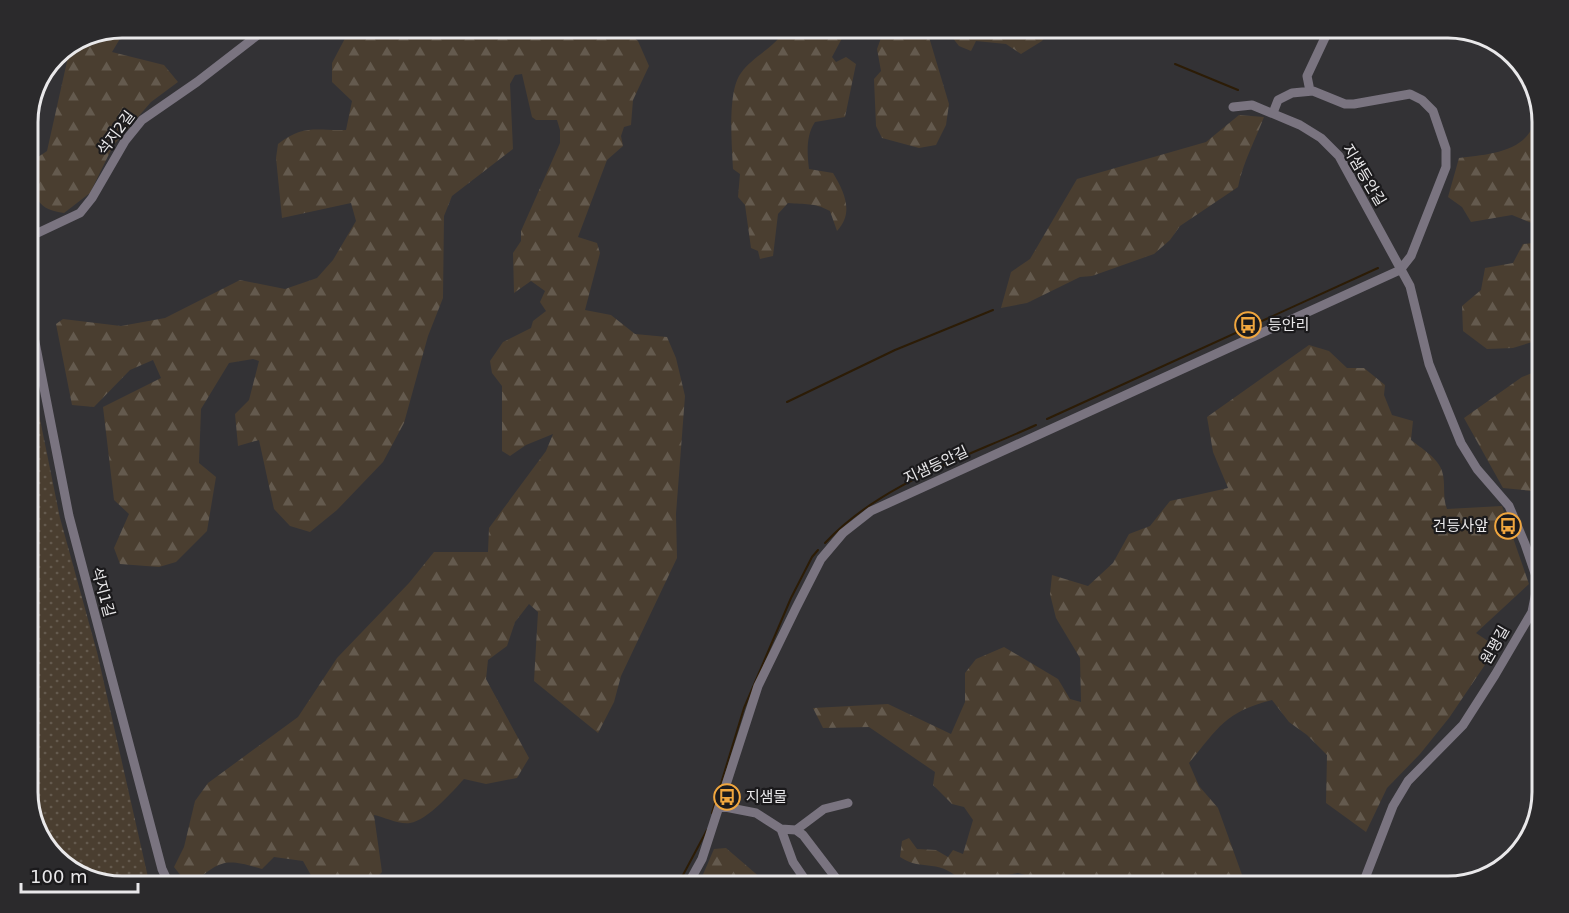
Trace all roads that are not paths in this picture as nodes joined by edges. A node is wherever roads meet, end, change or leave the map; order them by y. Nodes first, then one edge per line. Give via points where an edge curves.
1 (254, 38) edge
2 (1325, 38) edge
3 (1310, 92) junction
4 (1233, 107) dead end
5 (1273, 113) junction
6 (38, 233) edge
7 (1400, 270) junction
8 (38, 357) edge
9 (1532, 567) edge
10 (1532, 612) edge
11 (848, 802) dead end
12 (720, 806) junction
13 (781, 829) junction
14 (796, 830) junction
15 (165, 876) edge
16 (693, 876) edge
17 (803, 876) edge
18 (834, 876) edge
19 (1366, 876) edge

1 - 6 street, 석지2길 via 142,120 80,213
2 - 3 street via 1307,76
3 - 5 street via 1292,93 1278,100
3 - 7 street via 1345,104 1410,94 1432,111 1446,149 1446,166 1411,256
4 - 5 street, 지샘등안길 via 1252,105
5 - 7 street, 지샘등안길 via 1321,138 1338,156
7 - 9 street, 원평길 via 1410,286 1429,364 1461,442 1509,506
7 - 12 street, 지샘등안길 via 871,511 821,559 758,686
8 - 15 street, 석지1길 via 85,583
10 - 19 street, 원평길 via 1463,725 1408,781 1393,806
11 - 14 street via 824,809
12 - 13 street via 756,813
12 - 16 street, 지샘등안길
13 - 14 street
13 - 17 street
14 - 18 street

